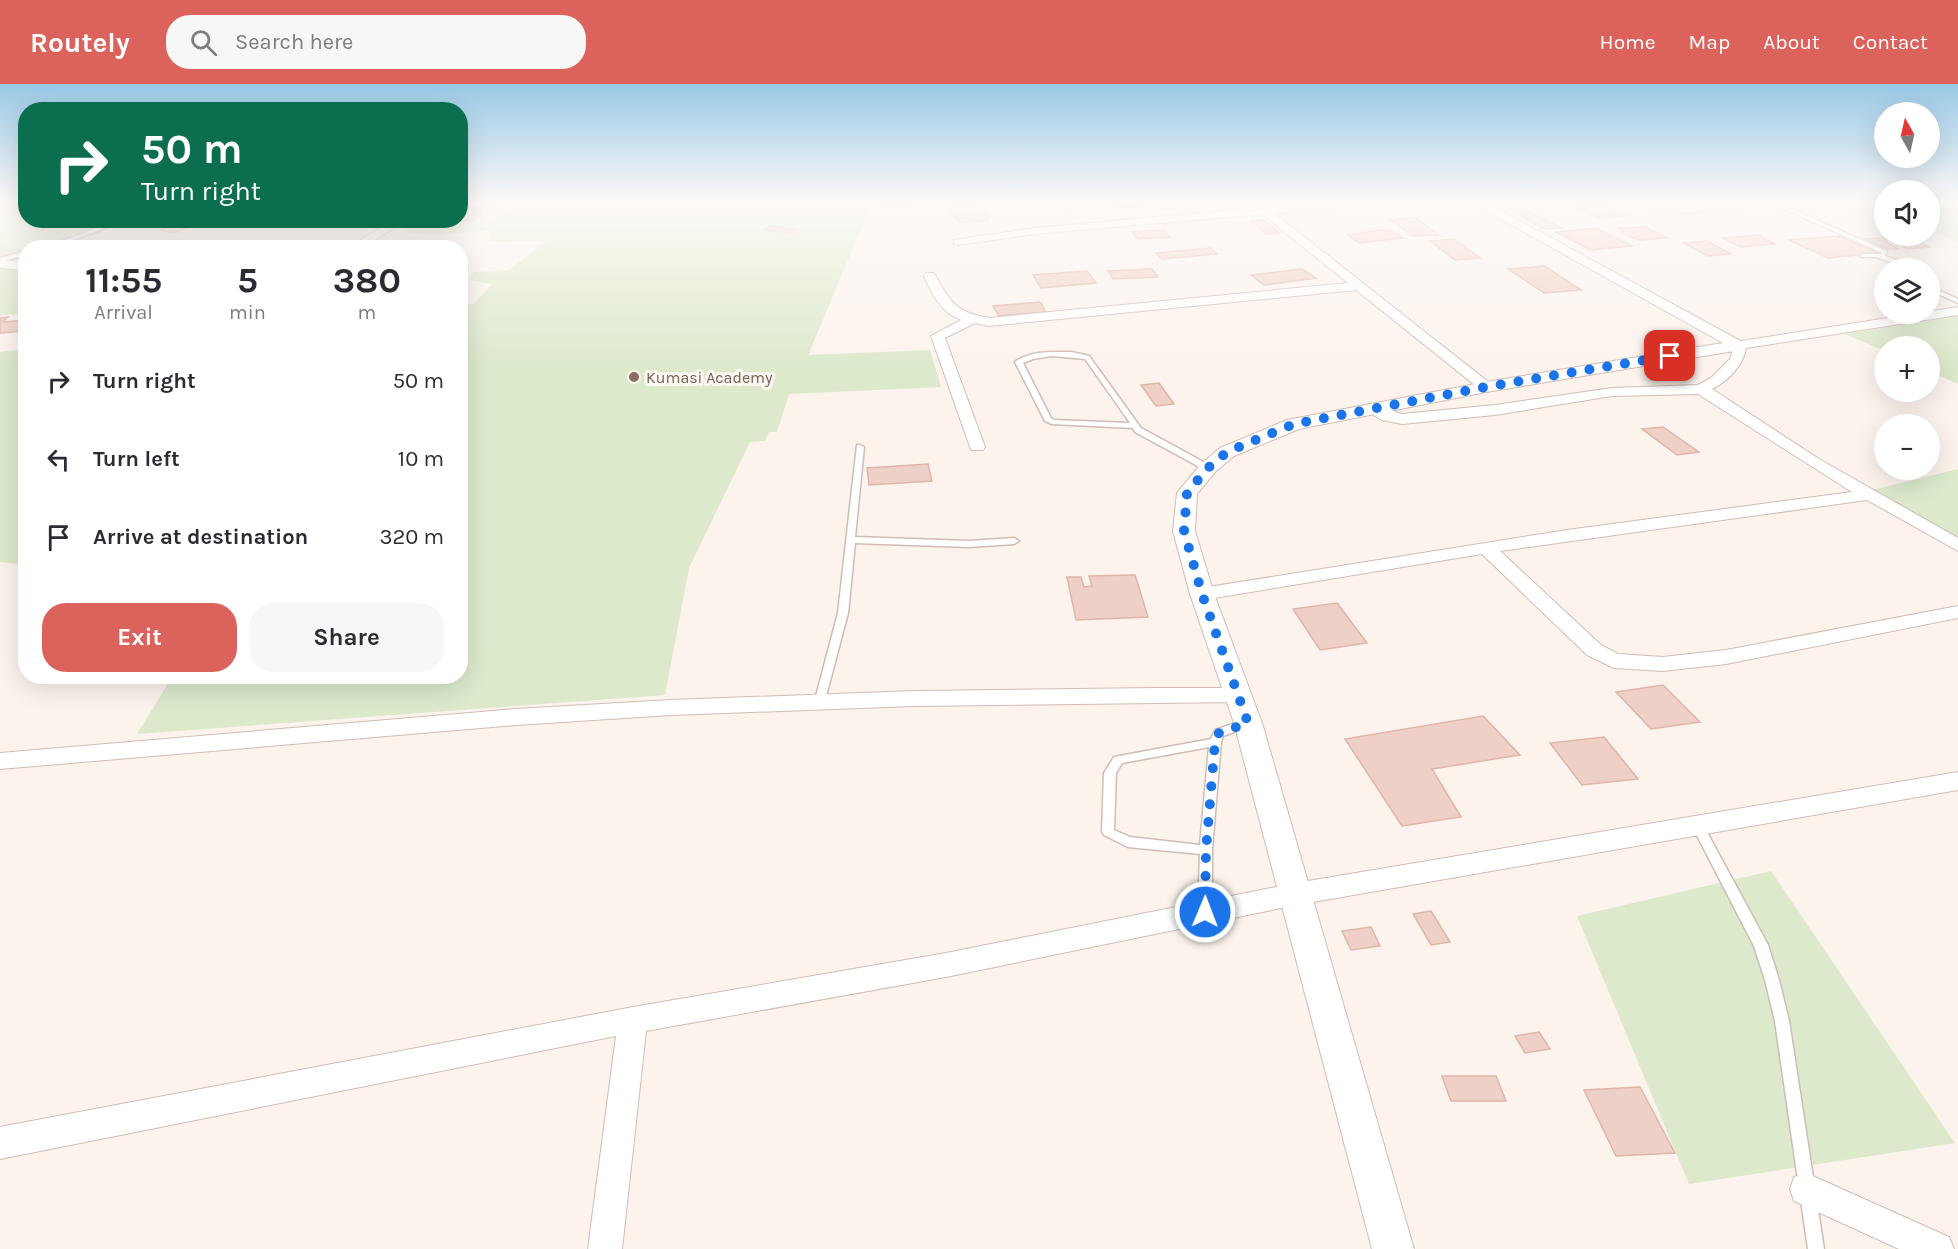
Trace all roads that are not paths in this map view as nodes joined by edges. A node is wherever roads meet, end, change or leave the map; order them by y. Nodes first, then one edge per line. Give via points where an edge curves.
1 (1324, 257) edge
2 (1578, 257) edge
3 (0, 262) edge
4 (18, 265) edge
5 (930, 276) dead end
6 (1360, 286) junction
7 (1940, 293) edge
8 (1958, 301) edge
9 (1958, 310) edge
10 (971, 320) junction
11 (1740, 345) junction
12 (1486, 387) junction
13 (1701, 389) junction
14 (1371, 409) junction
15 (1134, 426) junction
16 (860, 447) dead end
17 (977, 447) dead end
18 (1208, 468) junction
19 (1867, 495) junction
20 (852, 540) junction
21 (1014, 541) dead end
22 (1958, 546) edge
23 (1486, 548) junction
24 (1202, 594) junction
25 (1958, 612) edge
26 (1237, 695) junction
27 (820, 700) junction
28 (1248, 723) junction
29 (1215, 742) junction
30 (0, 761) edge
31 (1958, 781) edge
32 (1696, 824) junction
33 (1206, 850) junction
34 (1296, 894) junction
35 (1205, 912) junction
36 (633, 1020) junction
37 (0, 1143) edge
38 (1806, 1189) junction
39 (605, 1249) edge
40 (1393, 1249) edge
41 (1816, 1249) edge
42 (1937, 1249) edge

1 - 6 street
2 - 11 street
3 - 4 street
5 - 10 street via 940,300
6 - 10 street via 989,322
6 - 12 street
7 - 8 lane
9 - 11 street
10 - 17 street via 938,336
11 - 12 street
11 - 13 street via 1737,360 1716,381
12 - 14 street
13 - 14 street via 1612,392 1402,419
13 - 19 street
14 - 18 street via 1294,424 1227,452
15 - 15 lane via 1087,357 1067,354 1028,357 1019,362 1052,422
15 - 18 lane
16 - 20 lane
18 - 24 street via 1187,493 1184,531
19 - 22 street
19 - 23 street
20 - 21 lane via 969,544
20 - 27 lane via 843,613
23 - 24 street
23 - 25 street via 1594,650 1614,661 1663,664 1726,657
24 - 26 street
26 - 27 street
26 - 28 street
27 - 30 street via 587,712
28 - 29 lane via 1219,733
28 - 34 street
29 - 33 lane
29 - 33 lane via 1118,760 1110,773 1108,832 1128,842
31 - 32 street
32 - 34 street
32 - 38 lane via 1761,945 1782,1021
33 - 35 lane
34 - 35 street
34 - 40 street
35 - 36 street via 946,965
36 - 37 street
36 - 39 street
38 - 41 lane
38 - 42 street

